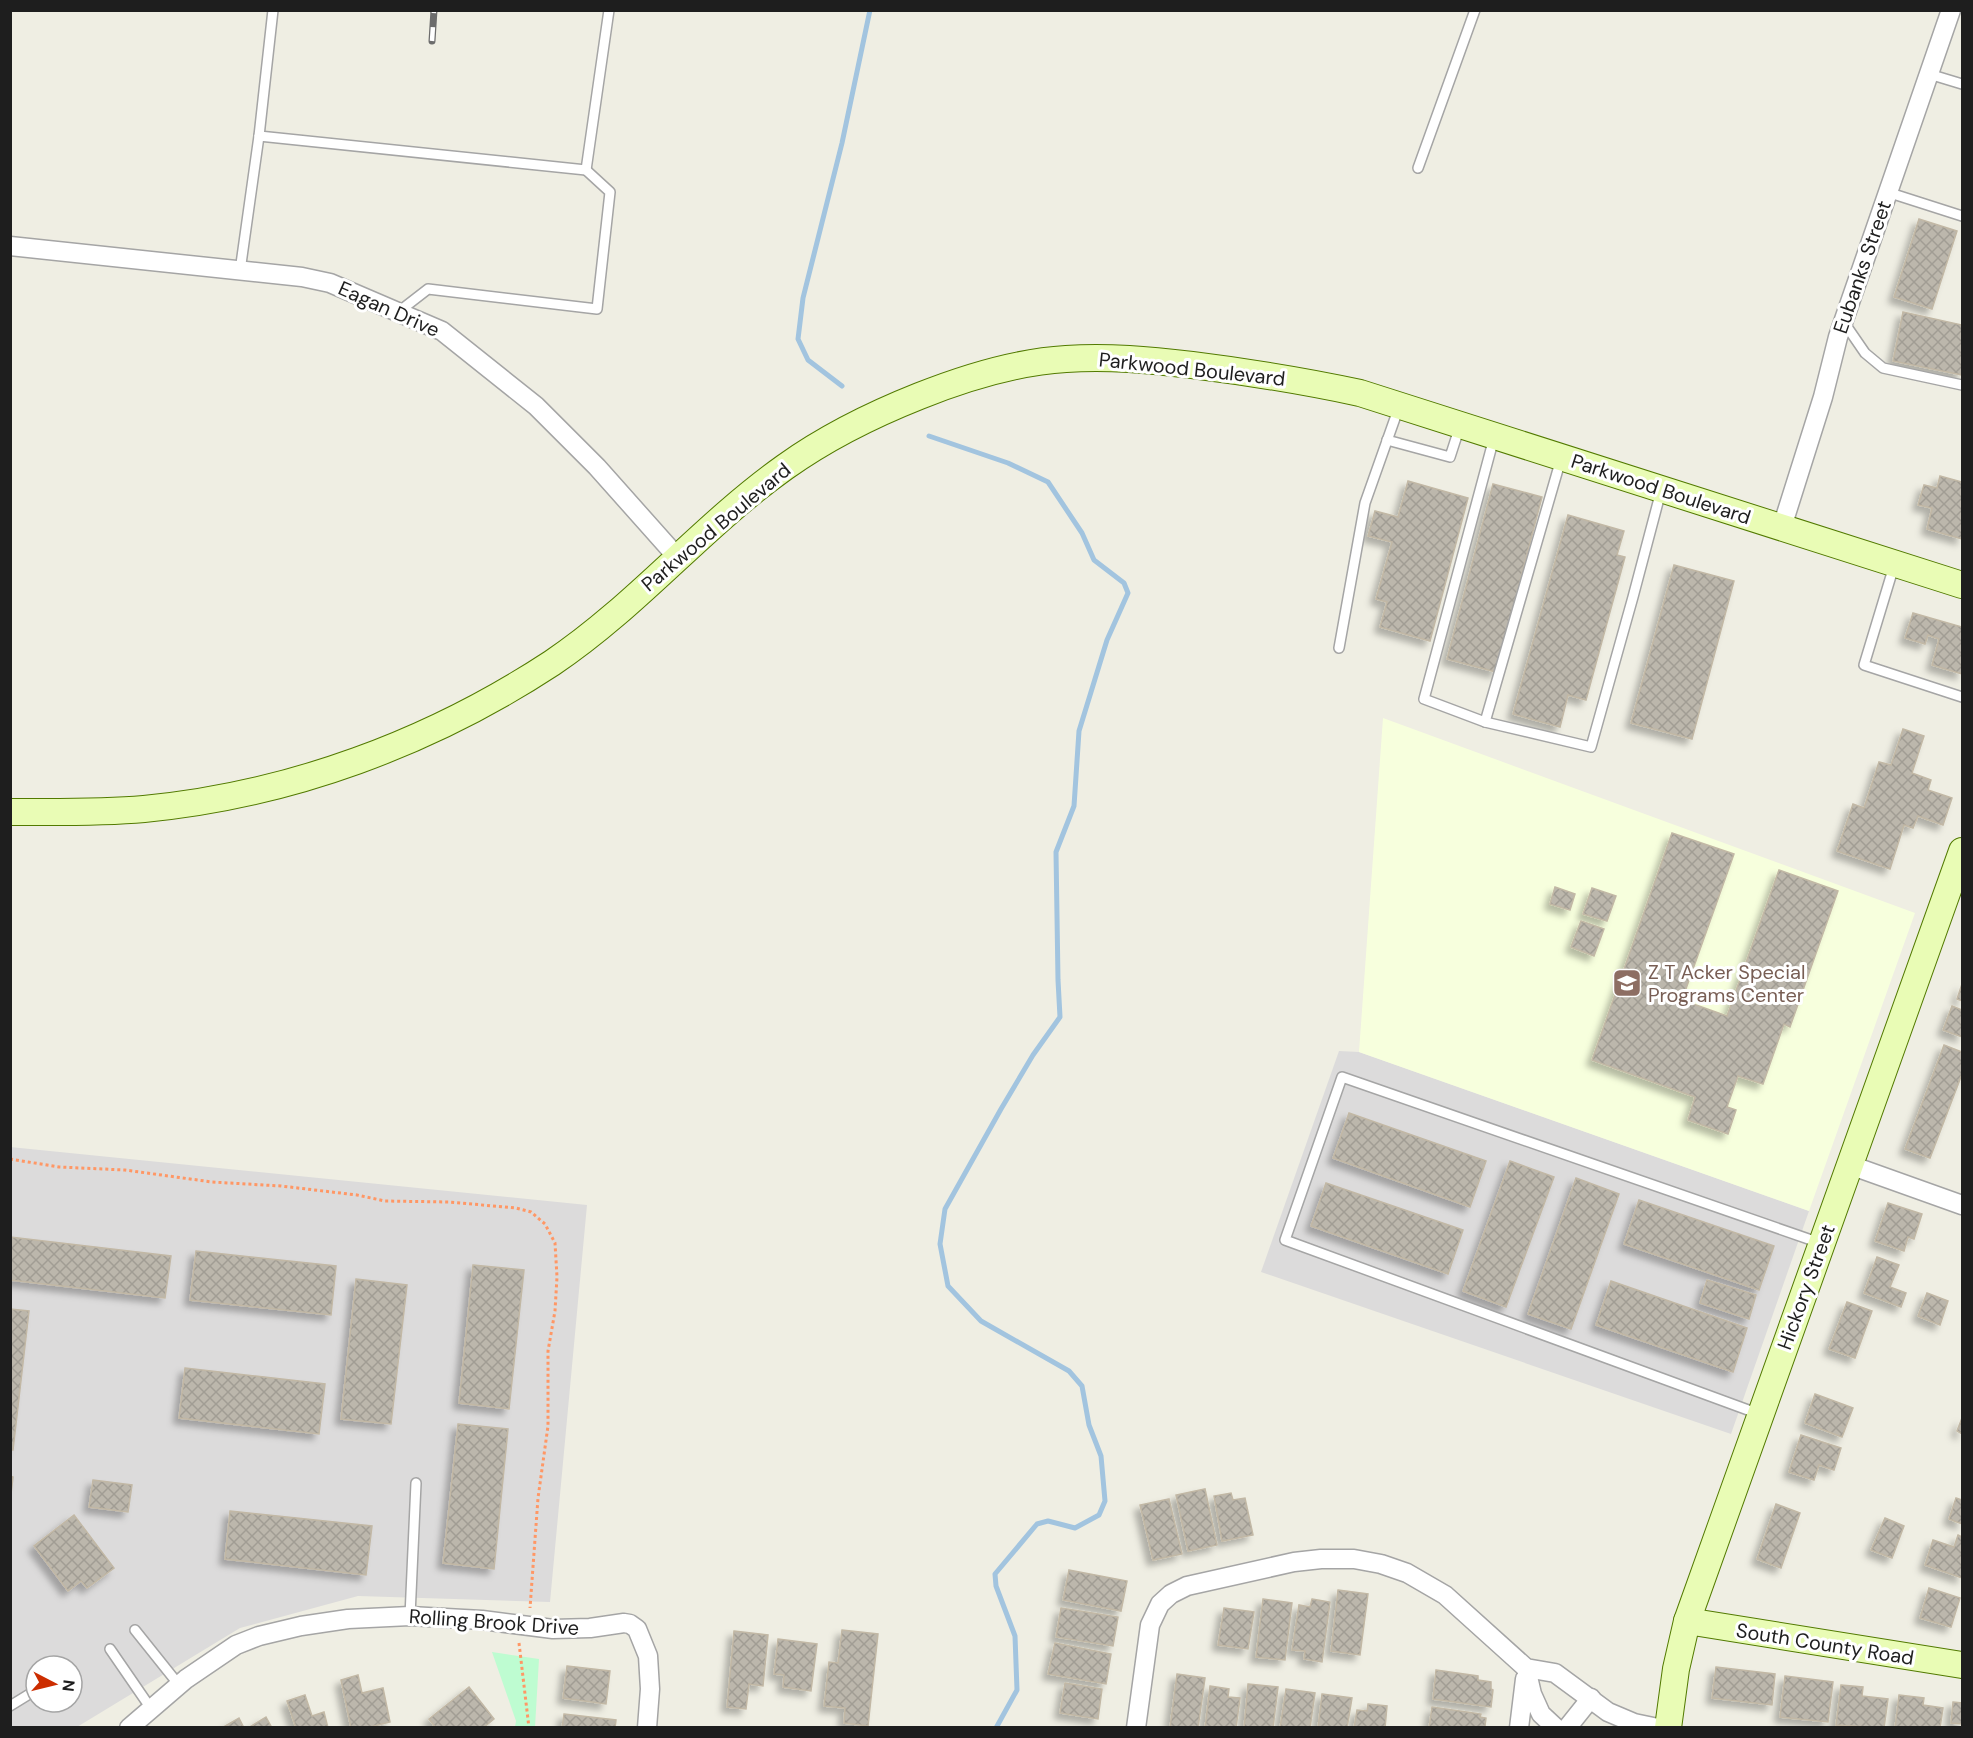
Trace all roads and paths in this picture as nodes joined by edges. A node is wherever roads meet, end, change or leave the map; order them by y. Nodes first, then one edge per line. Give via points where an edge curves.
1 (273, 10) edge
2 (609, 10) edge
3 (1475, 10) edge
4 (1951, 10) edge
5 (1929, 74) junction
6 (1962, 84) edge
7 (259, 136) junction
8 (1418, 168) dead end
9 (586, 170) junction
10 (1887, 192) junction
11 (1962, 216) edge
12 (10, 246) edge
13 (240, 271) junction
14 (397, 313) junction
15 (1844, 321) junction
16 (1962, 385) edge
17 (1399, 405) junction
18 (1461, 424) junction
19 (1495, 436) junction
20 (1387, 440) junction
21 (1562, 457) junction
22 (1661, 489) junction
23 (1782, 527) junction
24 (678, 558) junction
25 (1895, 563) junction
26 (1962, 585) edge
27 (1339, 648) dead end
28 (1962, 697) edge
29 (1485, 722) junction
30 (10, 812) edge
31 (1962, 851) edge
32 (1957, 885) edge
33 (10, 1159) edge
34 (1850, 1166) junction
35 (1962, 1205) edge
36 (1822, 1244) junction
37 (1761, 1414) junction
38 (416, 1483) dead end
39 (410, 1616) junction
40 (1687, 1621) junction
41 (525, 1626) junction
42 (135, 1630) dead end
43 (110, 1649) dead end
44 (1962, 1665) edge
45 (1526, 1668) junction
46 (179, 1685) junction
47 (24, 1697) edge
48 (1591, 1698) junction
49 (10, 1706) edge
50 (152, 1710) junction
51 (129, 1728) edge
52 (529, 1728) edge
53 (647, 1728) edge
54 (1136, 1728) edge
55 (1519, 1728) edge
56 (1556, 1728) edge
57 (1568, 1728) edge
58 (1658, 1728) edge
59 (1668, 1728) edge

1 - 7 lane
2 - 9 lane
3 - 8 lane
4 - 5 street, Eubanks Street
5 - 6 lane
5 - 10 street, Eubanks Street
7 - 9 lane
7 - 13 lane
9 - 14 lane via 610,192 597,309 428,289
10 - 11 lane
10 - 15 street, Eubanks Street
12 - 13 street, Eagan Drive
13 - 14 street, Eagan Drive via 330,283
14 - 24 street, Eagan Drive via 442,331 537,406
15 - 16 lane via 1865,353 1883,368
15 - 23 street, Eubanks Street
17 - 18 main road, Parkwood Boulevard
17 - 20 lane
17 - 24 main road, Parkwood Boulevard via 1300,380 1171,363 1096,358 1020,365 920,396 835,437 785,467
18 - 19 main road, Parkwood Boulevard
18 - 20 lane via 1450,457
19 - 21 main road, Parkwood Boulevard
19 - 29 lane via 1424,699
20 - 27 lane via 1365,503
21 - 22 main road, Parkwood Boulevard
21 - 29 lane
22 - 23 main road, Parkwood Boulevard
22 - 29 lane via 1591,747
23 - 25 main road, Parkwood Boulevard
24 - 30 main road, Parkwood Boulevard via 599,628 554,661 502,694 385,751 267,789 200,802 87,812
25 - 26 main road, Parkwood Boulevard
25 - 28 lane via 1864,665
31 - 32 main road, Hickory Street
32 - 34 main road, Hickory Street
33 - 41 path via 59,1167 357,1194 384,1202 516,1208 531,1212 545,1224 555,1243 557,1277 548,1351 548,1426
34 - 35 street
34 - 36 main road, Hickory Street
36 - 37 main road, Hickory Street
36 - 37 lane via 1342,1077 1285,1240
37 - 40 main road, Hickory Street
38 - 39 lane
39 - 41 street, Rolling Brook Drive
39 - 46 street, Rolling Brook Drive via 348,1619 259,1636 236,1645
40 - 44 main road, South County Road
40 - 59 main road, Hickory Street
41 - 52 path via 519,1645
41 - 53 street, Rolling Brook Drive via 567,1630 624,1623 638,1629 650,1672
42 - 46 lane
43 - 50 lane
45 - 48 street via 1555,1672
45 - 54 street via 1444,1595 1407,1573 1354,1559 1321,1558 1187,1586 1160,1604 1150,1625
45 - 55 street
45 - 56 street via 1541,1714
46 - 50 street, Rolling Brook Drive
47 - 49 lane
48 - 57 street
48 - 58 street via 1621,1718
50 - 51 street, Rolling Brook Drive

